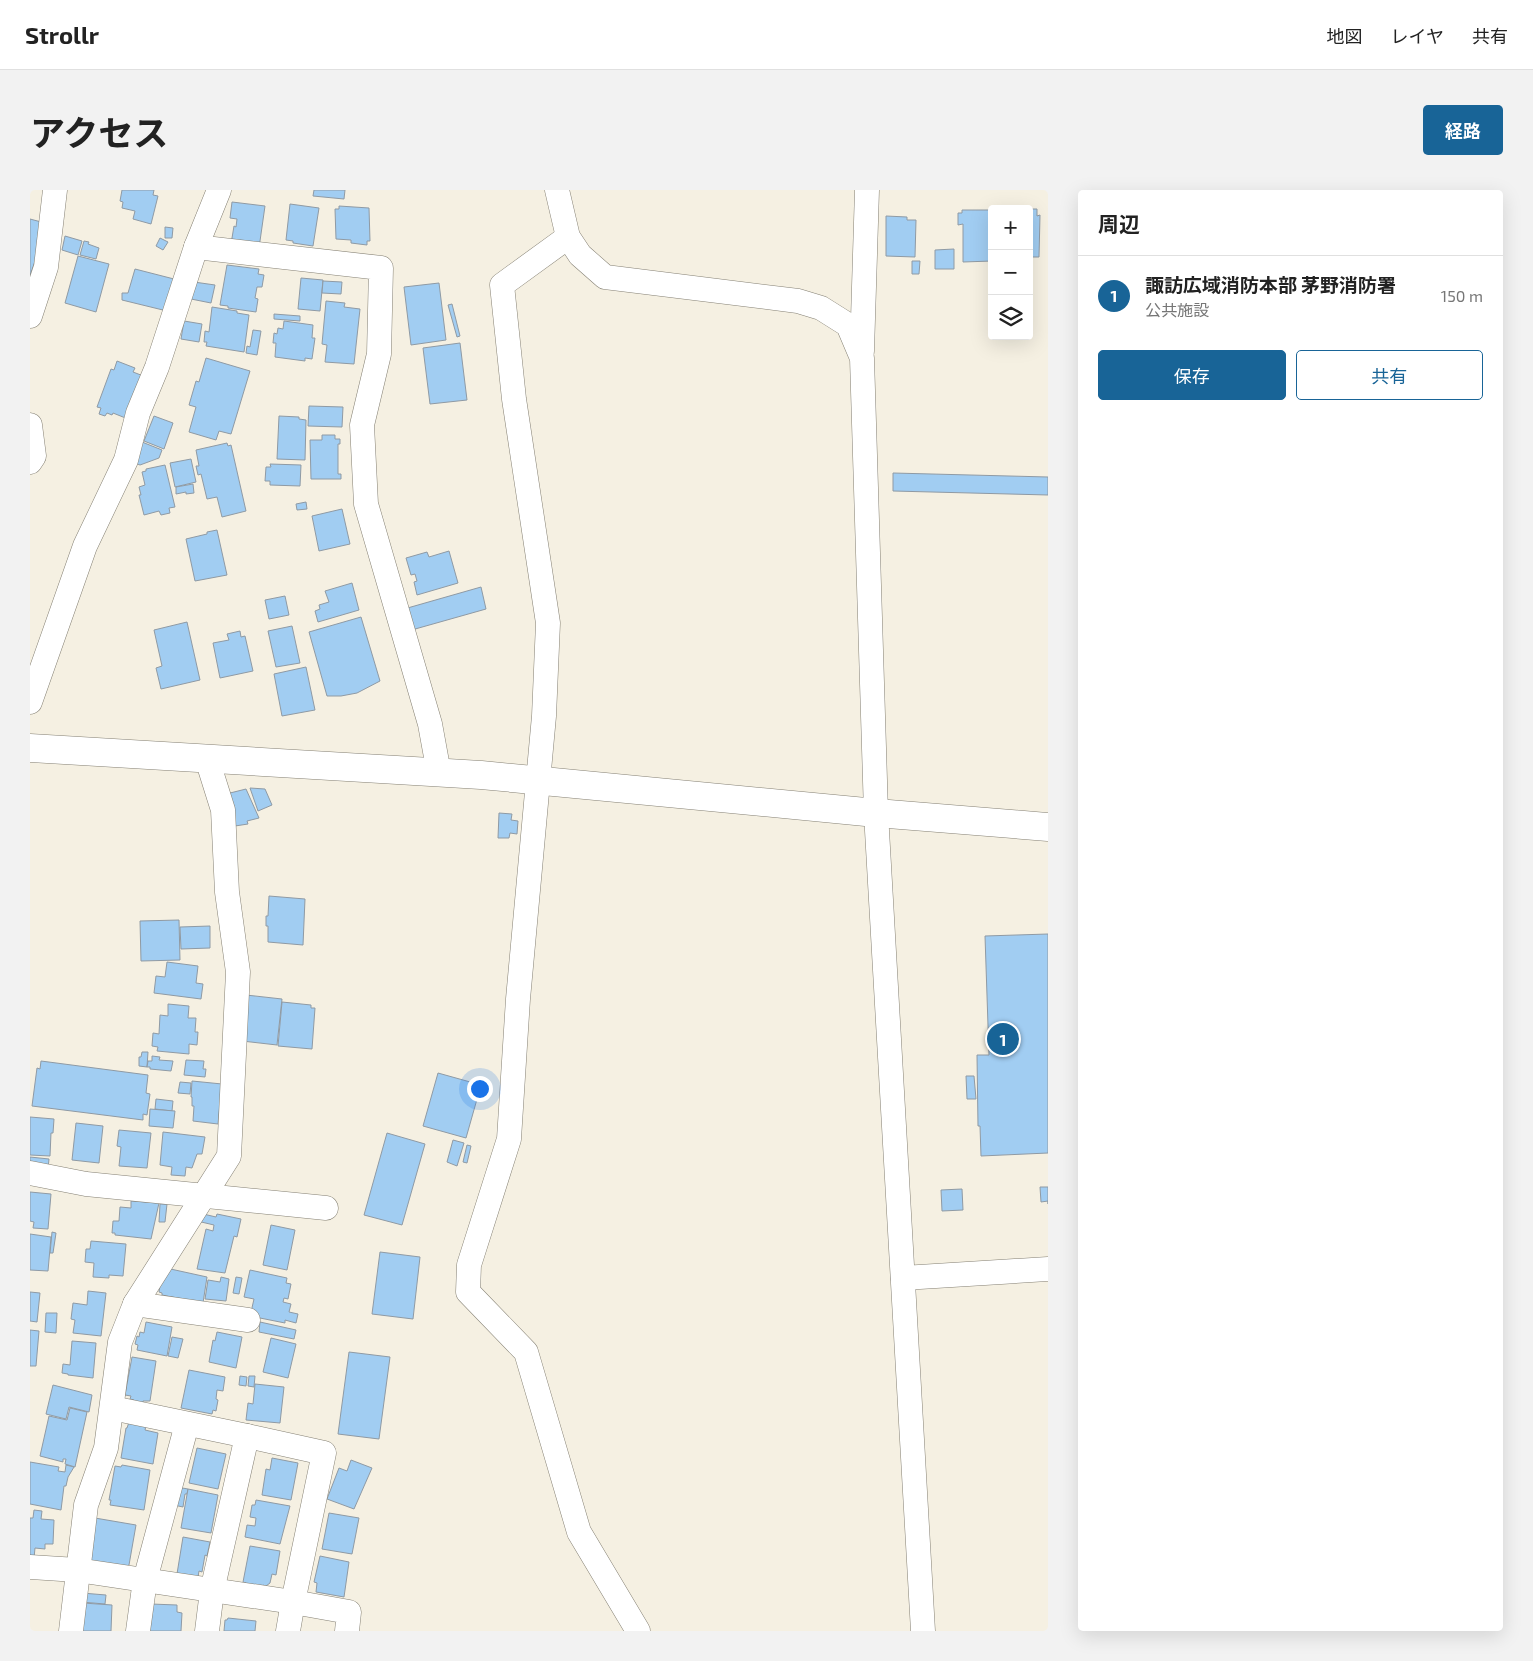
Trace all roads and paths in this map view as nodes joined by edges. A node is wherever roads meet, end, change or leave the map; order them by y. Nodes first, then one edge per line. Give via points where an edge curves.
1 (55, 190) edge
2 (219, 190) edge
3 (557, 190) edge
4 (867, 190) edge
5 (568, 237) junction
6 (196, 247) junction
7 (30, 316) edge
8 (862, 358) junction
9 (30, 425) edge
10 (30, 462) edge
11 (30, 702) edge
12 (30, 748) edge
13 (207, 759) junction
14 (439, 773) junction
15 (538, 781) junction
16 (876, 813) junction
17 (1048, 827) edge
18 (30, 1173) edge
19 (204, 1195) junction
20 (326, 1208) dead end
21 (1048, 1269) edge
22 (903, 1278) junction
23 (135, 1304) junction
24 (248, 1320) dead end
25 (112, 1408) junction
26 (187, 1424) junction
27 (247, 1436) junction
28 (30, 1567) edge
29 (77, 1570) junction
30 (145, 1580) junction
31 (212, 1591) junction
32 (293, 1602) junction
33 (71, 1631) edge
34 (138, 1631) edge
35 (208, 1631) edge
36 (288, 1631) edge
37 (347, 1631) edge
38 (638, 1631) edge
39 (924, 1631) edge

1 - 7 street via 46,267
2 - 6 street
3 - 5 street
4 - 8 street
5 - 8 street via 580,255 605,276 798,301 821,308 848,325
5 - 15 street via 502,285 514,399 548,622
6 - 11 street via 157,367 138,413 126,460 86,546
6 - 14 street via 381,268 379,354 362,425 366,504 430,724
8 - 16 street
9 - 10 street via 34,456
12 - 13 street
13 - 14 street
13 - 19 street via 223,810 228,892 238,972 229,1156
14 - 15 street
15 - 16 street
15 - 38 street via 508,1139 470,1265 468,1292 526,1352 579,1532
16 - 17 street
16 - 22 street
18 - 19 street via 86,1184
19 - 20 street
19 - 23 street
21 - 22 street
22 - 39 street
23 - 24 street
23 - 25 street via 120,1342
25 - 26 street
25 - 29 street via 106,1448 86,1506
26 - 27 street
26 - 30 street
27 - 31 street
27 - 32 street via 324,1453
28 - 29 street
29 - 30 street
29 - 33 street
30 - 31 street
30 - 34 street
31 - 32 street
31 - 35 street
32 - 36 street
32 - 37 street via 349,1612

